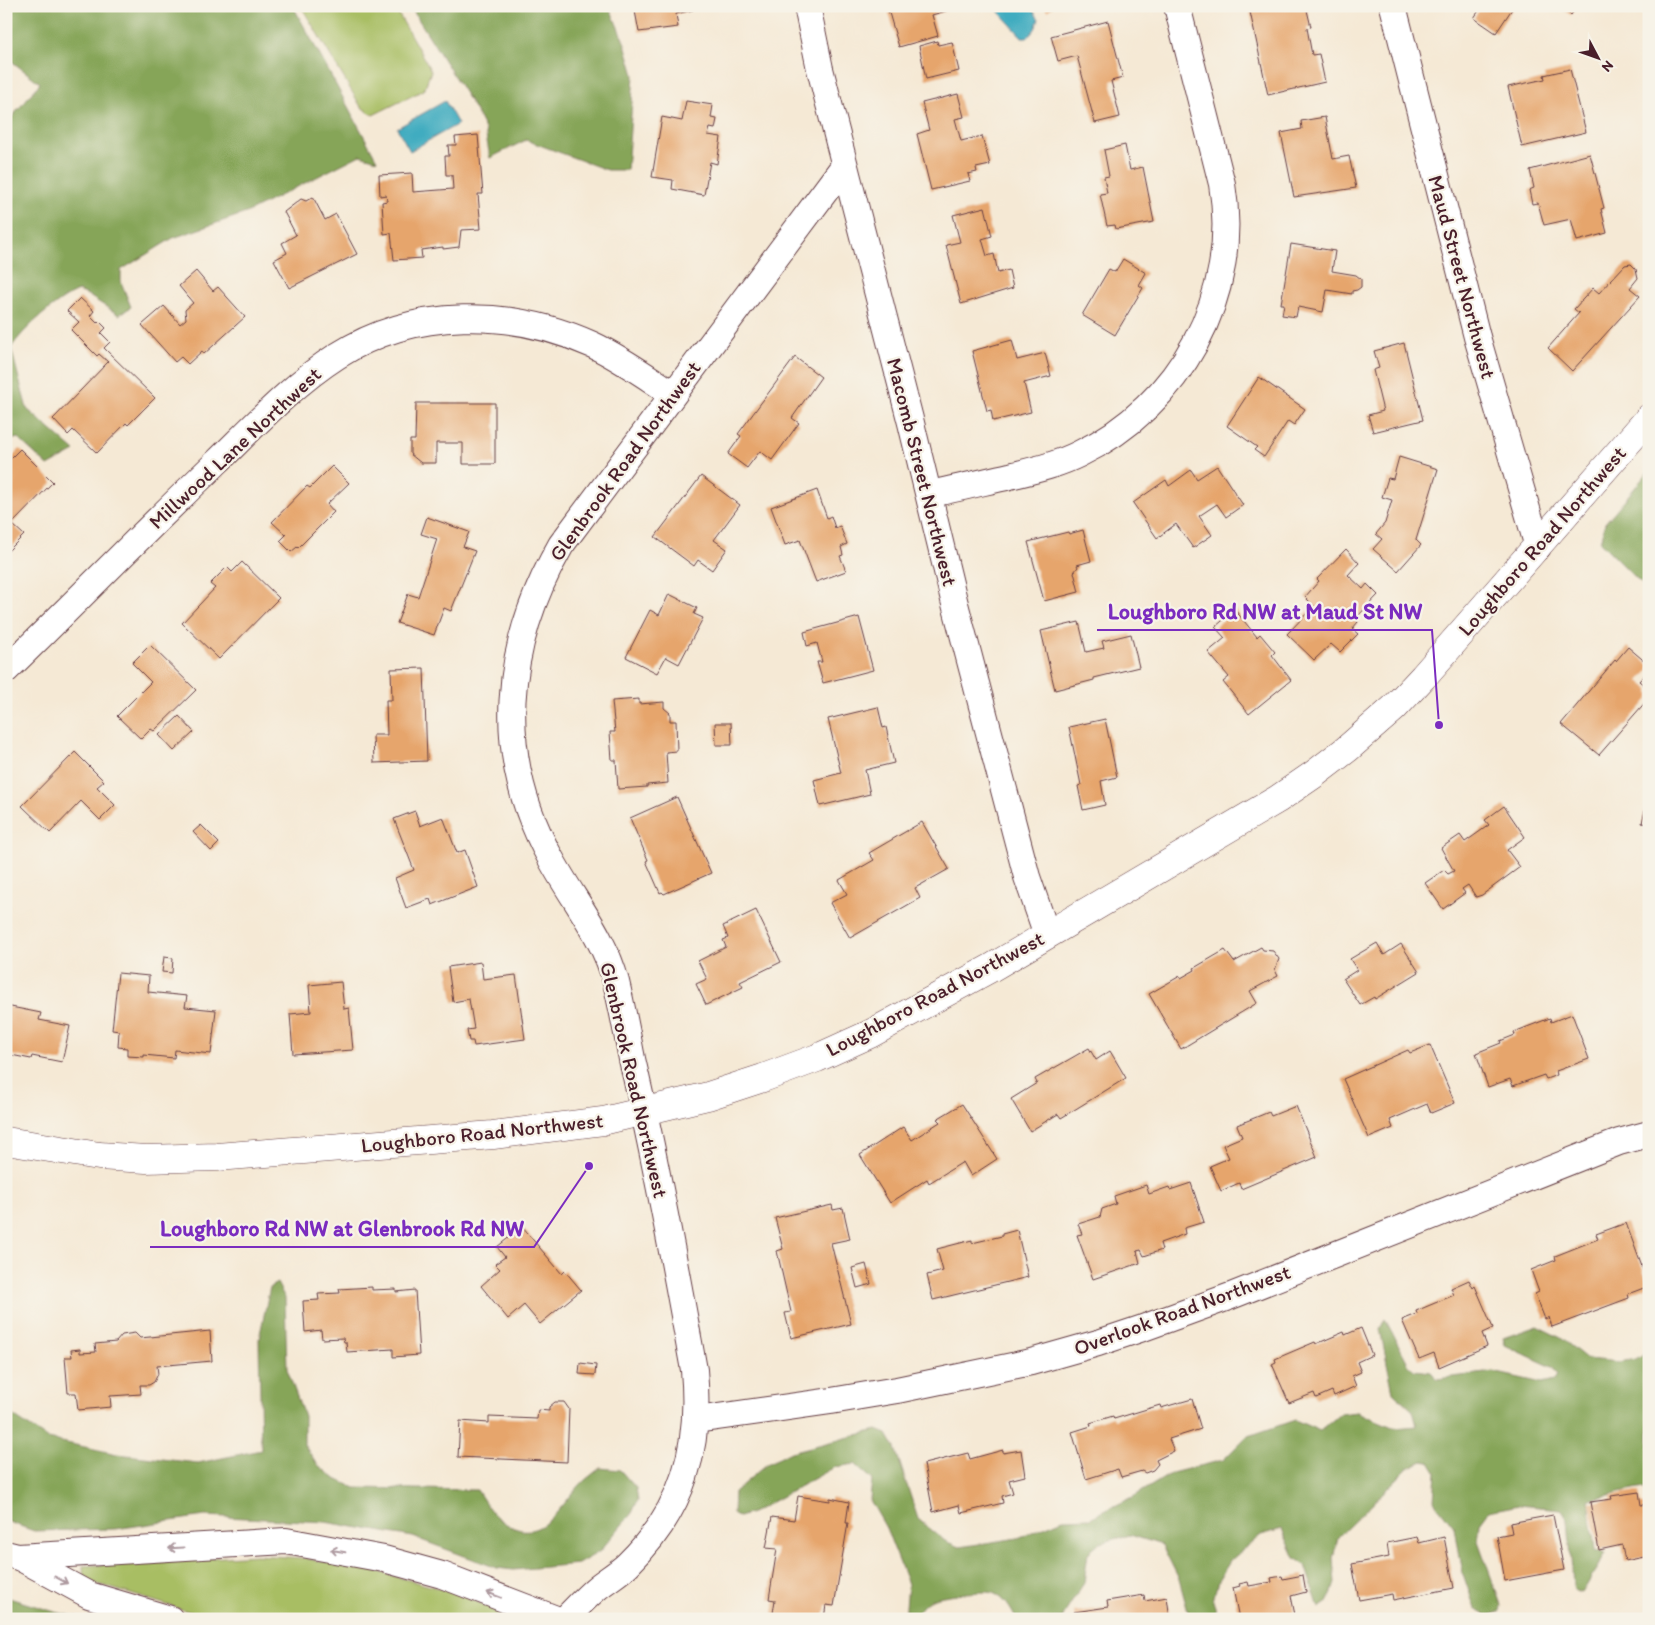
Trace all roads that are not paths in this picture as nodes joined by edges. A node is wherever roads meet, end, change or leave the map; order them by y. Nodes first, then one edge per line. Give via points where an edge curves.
1 (807, 6) edge
2 (1177, 6) edge
3 (1393, 6) edge
4 (844, 166) junction
5 (673, 394) junction
6 (1649, 418) edge
7 (929, 494) junction
8 (1538, 547) junction
9 (6, 670) edge
10 (1047, 935) junction
11 (644, 1111) junction
12 (1649, 1134) edge
13 (6, 1142) edge
14 (696, 1420) junction
15 (12, 1555) edge
16 (170, 1619) edge
17 (556, 1619) edge
18 (565, 1619) edge

1 - 4 street, Macomb Street Northwest
2 - 7 street via 1222,184 1226,214 1219,281 1202,329 1166,388 1111,436 1079,454 1045,467
3 - 8 street, Maud Street Northwest via 1477,337
4 - 5 street, Glenbrook Road Northwest
4 - 7 street, Macomb Street Northwest
5 - 9 street, Millwood Lane Northwest via 593,345 524,322 478,317 445,319 380,335 335,357 281,400
5 - 11 street, Glenbrook Road Northwest via 577,522 547,568 522,634 512,698 515,750 531,817 547,853 591,926 609,964
6 - 8 main road, Loughboro Road Northwest
7 - 10 street, Macomb Street Northwest via 1027,877
8 - 10 main road, Loughboro Road Northwest via 1423,677 1347,750 1278,799
10 - 11 main road, Loughboro Road Northwest via 870,1034 817,1058 718,1093
11 - 13 main road, Loughboro Road Northwest via 603,1121 493,1135 217,1158 99,1156
11 - 14 street, Glenbrook Road Northwest via 694,1370
12 - 14 street, Overlook Road Northwest via 1619,1142 1231,1296 1098,1343 1031,1362 917,1386
14 - 18 street, Glenbrook Road Northwest via 682,1482 657,1530 626,1565
15 -> 16 street via 89,1595
17 -> 15 street via 442,1575 384,1559 286,1541

